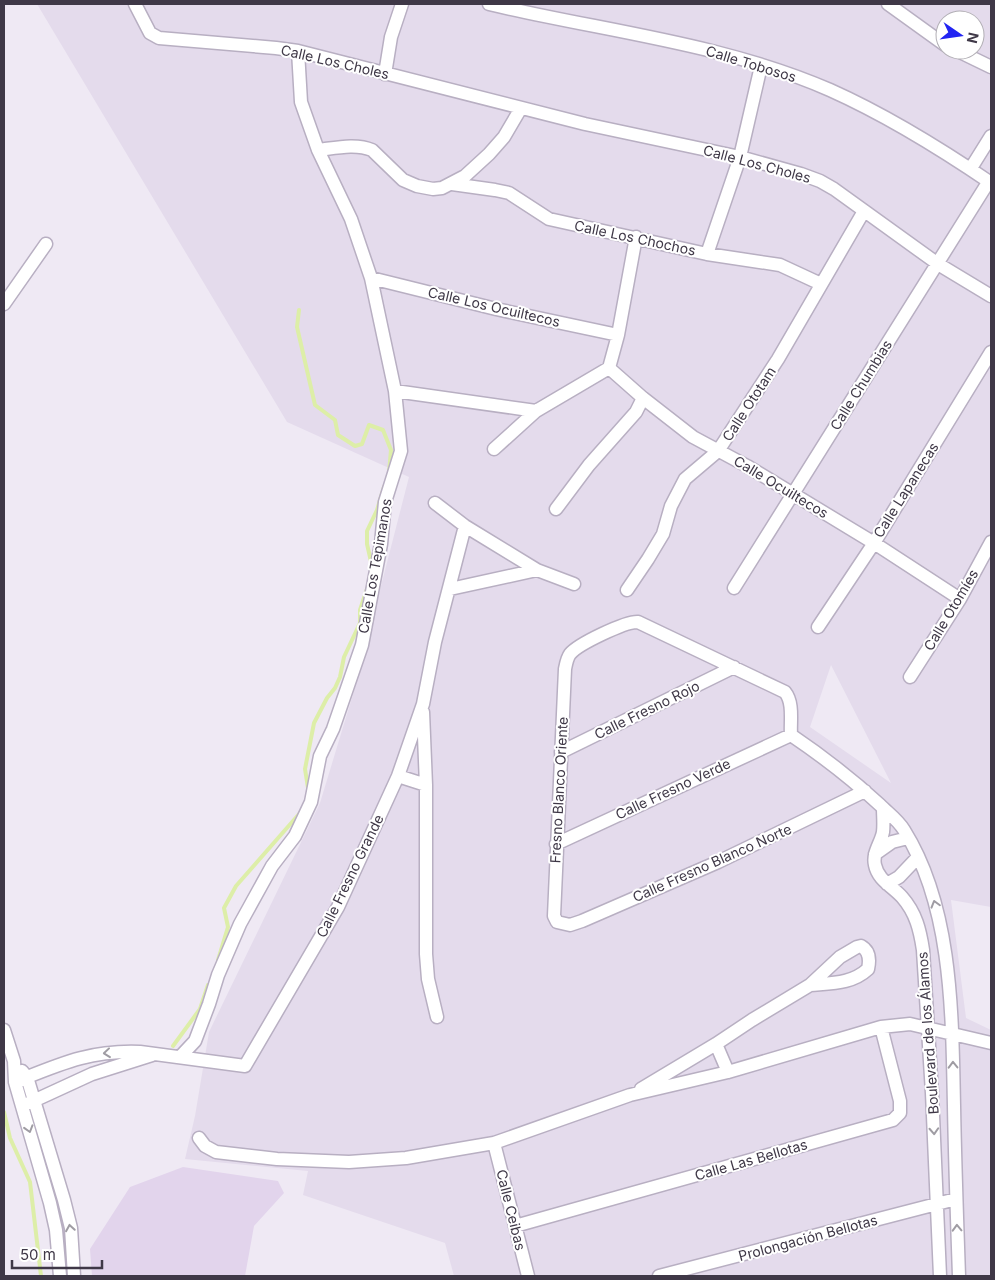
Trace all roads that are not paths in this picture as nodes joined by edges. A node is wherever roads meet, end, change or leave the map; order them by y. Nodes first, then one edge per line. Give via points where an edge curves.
1 (135, 4) edge
2 (402, 4) edge
3 (492, 4) edge
4 (888, 4) edge
5 (935, 38) edge
6 (298, 51) junction
7 (977, 60) edge
8 (761, 66) junction
9 (991, 67) edge
10 (386, 74) junction
11 (521, 108) junction
12 (991, 136) edge
13 (318, 150) junction
14 (740, 157) junction
15 (971, 168) junction
16 (990, 182) edge
17 (452, 184) junction
18 (864, 210) junction
19 (636, 237) junction
20 (46, 244) dead end
21 (707, 254) junction
22 (938, 264) junction
23 (371, 278) junction
24 (821, 284) junction
25 (991, 296) edge
26 (4, 304) edge
27 (618, 335) junction
28 (991, 352) edge
29 (609, 368) junction
30 (394, 391) junction
31 (643, 398) junction
32 (536, 411) junction
33 (494, 448) dead end
34 (718, 451) junction
35 (792, 493) junction
36 (435, 503) dead end
37 (556, 508) dead end
38 (465, 526) junction
39 (991, 542) edge
40 (874, 543) junction
41 (537, 570) junction
42 (574, 584) dead end
43 (734, 588) dead end
44 (450, 589) junction
45 (627, 590) dead end
46 (960, 599) junction
47 (818, 626) dead end
48 (734, 667) junction
49 (910, 677) dead end
50 (423, 704) junction
51 (791, 735) junction
52 (561, 752) junction
53 (398, 776) junction
54 (426, 785) junction
55 (865, 791) junction
56 (883, 808) junction
57 (908, 838) junction
58 (556, 844) junction
59 (875, 854) junction
60 (918, 857) junction
61 (886, 884) junction
62 (557, 922) joint
63 (810, 985) dead end
64 (437, 1017) dead end
65 (881, 1027) junction
66 (927, 1027) junction
67 (4, 1030) edge
68 (952, 1033) junction
69 (991, 1043) edge
70 (716, 1044) junction
71 (155, 1054) junction
72 (180, 1058) junction
73 (14, 1061) junction
74 (728, 1072) junction
75 (27, 1077) junction
76 (15, 1082) junction
77 (630, 1096) junction
78 (35, 1101) junction
79 (22, 1106) junction
80 (199, 1138) dead end
81 (494, 1143) junction
82 (956, 1199) junction
83 (938, 1204) junction
84 (515, 1226) junction
85 (73, 1259) junction
86 (59, 1260) junction
87 (60, 1276) edge
88 (74, 1276) edge
89 (528, 1276) edge
90 (659, 1276) edge
91 (940, 1276) edge
92 (959, 1276) edge

1 - 6 street, Calle Los Choles via 150,33 159,38
2 - 10 street via 390,36
3 - 8 street, Calle Tobosos via 709,50
4 - 5 street
6 - 10 street, Calle Los Choles
6 - 13 street, Calle Los Tepimanos via 301,102
7 - 9 street
8 - 14 street
8 - 15 street, Calle Tobosos via 830,90 866,107
10 - 11 street, Calle Los Choles
11 - 14 street, Calle Los Choles
11 - 17 street via 504,137 489,154
12 - 15 street
13 - 17 street via 366,147 403,180 433,189
13 - 23 street, Calle Los Tepimanos via 351,218
14 - 18 street, Calle Los Choles via 820,181
14 - 21 street
15 - 16 street, Calle Tobosos
16 - 22 street, Calle Chumbias
17 - 19 street, Calle Los Chochos via 509,193 549,219
18 - 22 street, Calle Los Choles
18 - 24 street, Calle Ototam
19 - 21 street, Calle Los Chochos
19 - 27 street
20 - 26 street
21 - 24 street, Calle Los Chochos via 780,265
22 - 25 street, Calle Los Choles
22 - 35 street, Calle Chumbias
23 - 27 street, Calle Los Ocuiltecos
23 - 30 street, Calle Los Tepimanos
24 - 34 street, Calle Ototam via 778,359
27 - 29 street
28 - 40 street, Calle Lapanecas
29 - 31 street, Calle Ocuiltecos
29 - 32 street
30 - 32 street
30 - 72 street, Calle Los Tepimanos via 401,451 385,502 381,544 362,645 333,729 320,756 311,802 295,836 272,866 240,924 195,1041
31 - 34 street, Calle Ocuiltecos via 693,437
31 - 37 street via 636,412
32 - 33 street
34 - 35 street, Calle Ocuiltecos
34 - 45 street, Calle Ototam via 685,479 671,506 663,534
35 - 40 street, Calle Ocuiltecos
35 - 43 street, Calle Chumbias
36 - 38 street
38 - 41 street
38 - 44 street, Calle Fresno Grande
39 - 46 street, Calle Otomíes
40 - 46 street, Calle Ocuiltecos
40 - 47 street, Calle Lapanecas
41 - 42 street
41 - 44 street
44 - 50 street, Calle Fresno Grande
46 - 49 street, Calle Otomíes
48 - 51 street via 785,692 790,704
48 - 52 street, Calle Fresno Rojo
48 - 52 street, Fresno Blanco Oriente via 642,623 627,622 575,650 568,658
50 - 53 street, Calle Fresno Grande
50 - 54 street, Calle Fresno Grande
51 - 55 street, Boulevard de los Álamos
51 - 58 street, Calle Fresno Verde
52 - 58 street, Fresno Blanco Oriente
53 - 54 street
53 - 72 street, Calle Fresno Grande via 338,907 246,1066
54 - 64 street, Calle Fresno Grande via 426,954
55 - 56 street, Boulevard de los Álamos
55 - 62 street, Calle Fresno Blanco Norte via 718,862 582,921 570,925
56 - 57 street, Boulevard de los Álamos via 903,828
56 - 59 street via 883,831
57 - 59 street via 892,842
57 - 60 street, Boulevard de los Álamos
58 - 62 street, Fresno Blanco Oriente via 553,911
59 - 61 street, Boulevard de los Álamos via 875,867
60 - 61 street via 899,877
68 -> 60 street, Boulevard de los Álamos via 942,939 935,903
61 - 66 street, Boulevard de los Álamos via 914,912 919,928
63 - 70 street
65 - 66 street via 905,1024
65 - 74 street
65 - 84 street, Calle Las Bellotas via 900,1101 900,1114 893,1120
66 - 68 street
66 -> 83 street, Boulevard de los Álamos
67 - 73 street
68 - 69 street
82 -> 68 street, Boulevard de los Álamos
70 - 74 street
70 - 77 street
71 - 72 street
71 -> 75 street via 102,1053 75,1058
71 - 78 street via 92,1074
73 - 75 street
73 - 76 street
74 - 77 street
75 - 76 street
75 - 78 street
76 - 79 street
77 - 81 street
78 - 79 street
85 -> 78 street via 71,1228
79 -> 86 street via 50,1203
80 - 81 street via 216,1152 315,1162 406,1158
81 - 84 street, Calle Ceibas
82 - 83 street, Prolongación Bellotas
92 -> 82 street, Boulevard de los Álamos
83 - 90 street, Prolongación Bellotas
83 - 91 street, Boulevard de los Álamos
84 - 89 street, Calle Ceibas
85 - 86 street
85 - 88 street
86 - 87 street

